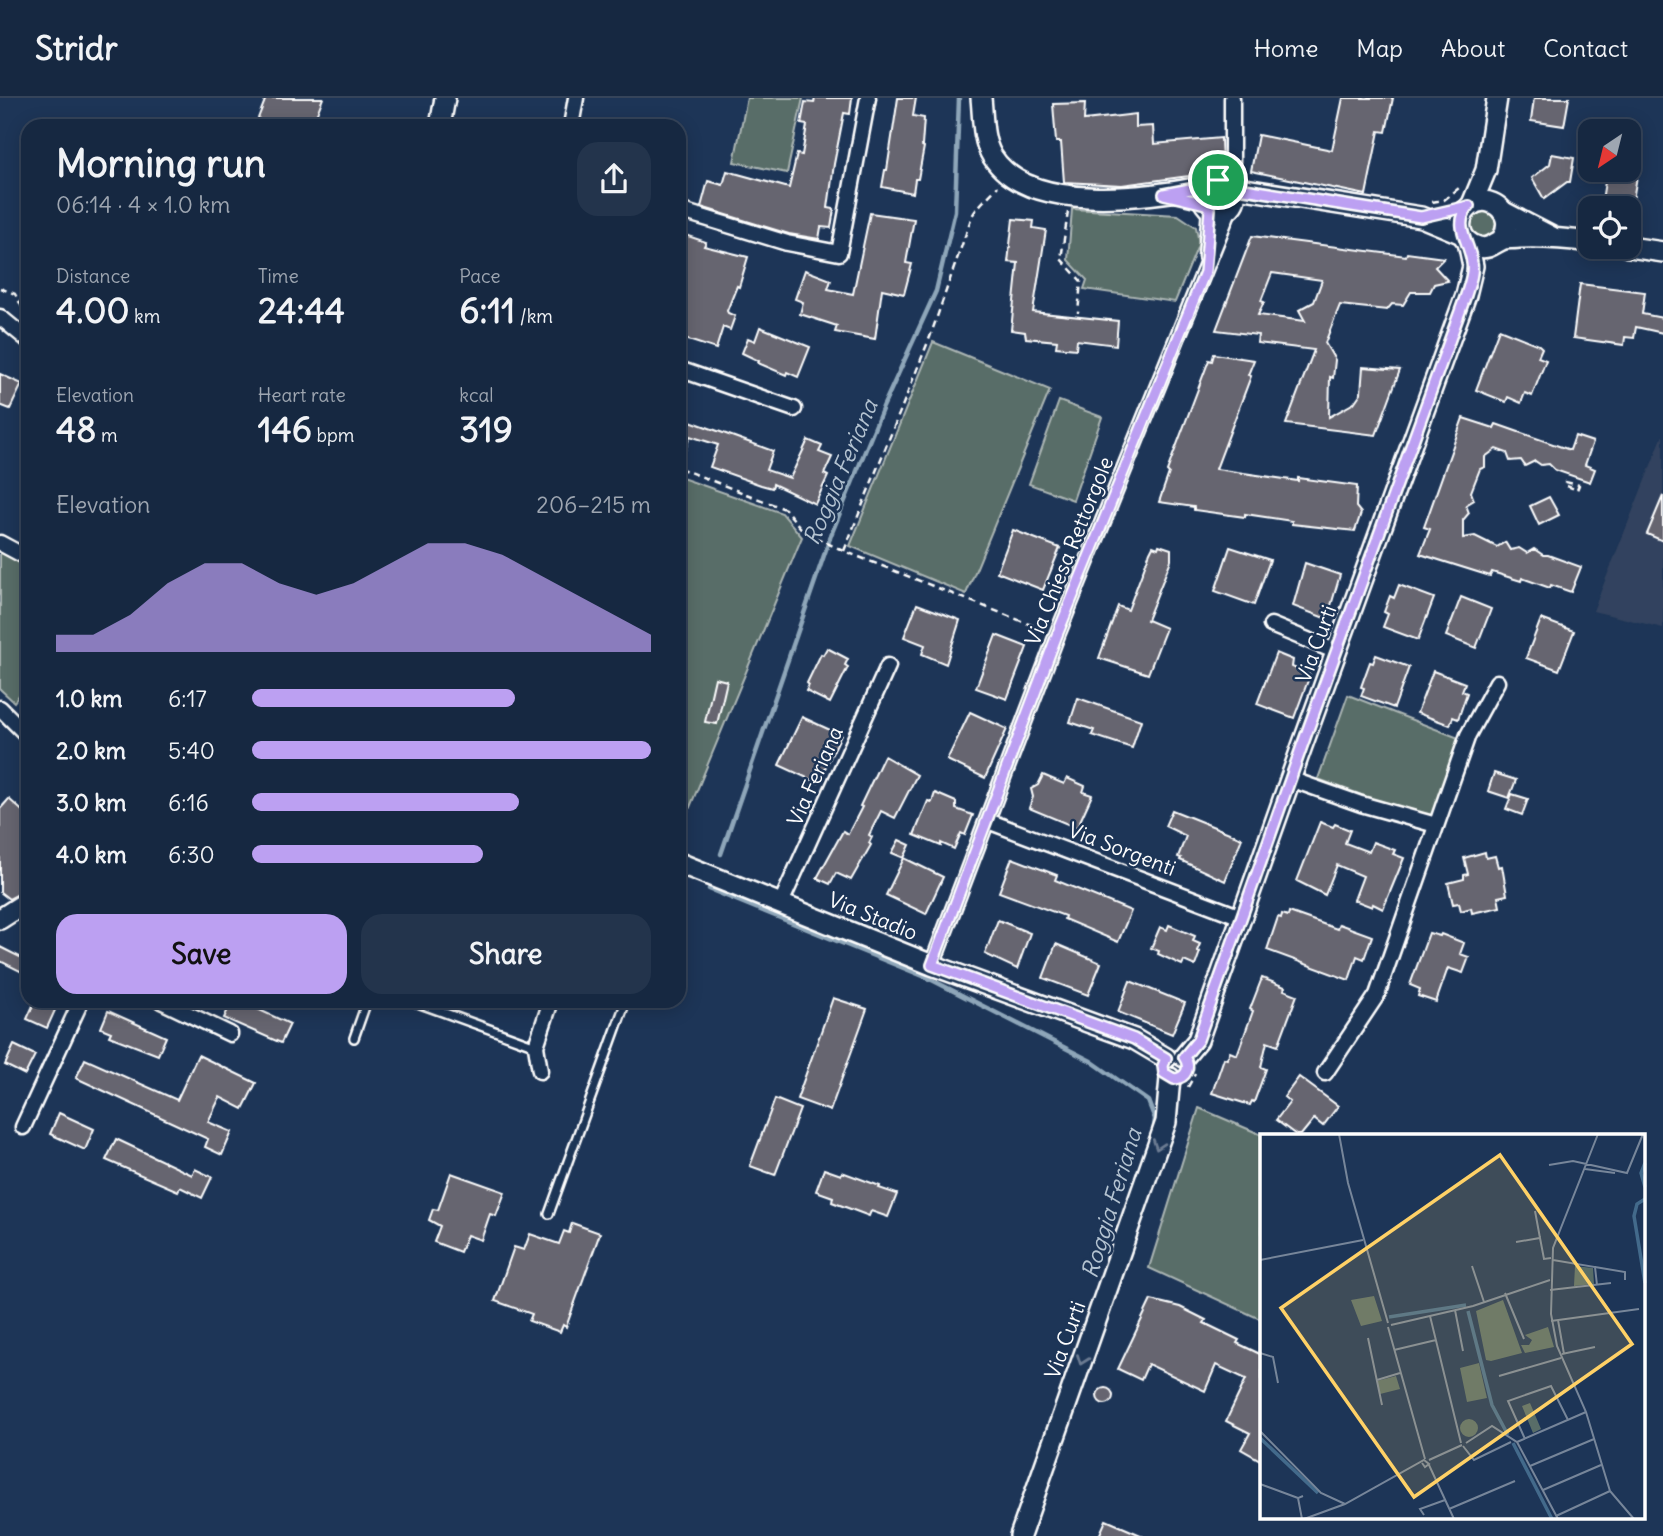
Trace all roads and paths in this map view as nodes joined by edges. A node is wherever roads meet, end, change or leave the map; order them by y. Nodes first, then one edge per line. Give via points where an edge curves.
1 (445, 98) edge
2 (576, 98) edge
3 (868, 98) edge
4 (981, 98) edge
5 (1232, 98) edge
6 (1497, 98) edge
7 (441, 119) edge
8 (572, 119) edge
9 (1486, 170) junction
10 (1008, 174) junction
11 (1460, 187) dead end
12 (1231, 194) junction
13 (1070, 195) junction
14 (1208, 200) junction
15 (1471, 205) junction
16 (1501, 209) junction
17 (1422, 210) junction
18 (686, 211) edge
19 (1553, 237) junction
20 (1465, 238) junction
21 (1502, 239) junction
22 (1578, 240) edge
23 (1641, 249) edge
24 (1663, 252) edge
25 (1205, 272) junction
26 (0, 288) edge
27 (21, 305) edge
28 (1078, 313) dead end
29 (0, 317) edge
30 (21, 331) edge
31 (686, 371) edge
32 (794, 409) dead end
33 (686, 471) edge
34 (0, 543) edge
35 (844, 551) junction
36 (21, 554) edge
37 (1270, 625) dead end
38 (1057, 635) junction
39 (1338, 652) junction
40 (888, 666) dead end
41 (1497, 682) dead end
42 (0, 708) edge
43 (21, 729) edge
44 (1290, 779) junction
45 (988, 821) junction
46 (1436, 825) junction
47 (686, 866) edge
48 (782, 903) junction
49 (21, 906) edge
50 (1241, 917) junction
51 (0, 919) edge
52 (932, 965) junction
53 (78, 1008) edge
54 (176, 1008) edge
55 (365, 1008) edge
56 (431, 1008) edge
57 (549, 1008) edge
58 (623, 1008) edge
59 (230, 1034) dead end
60 (354, 1038) dead end
61 (536, 1046) junction
62 (1175, 1058) junction
63 (540, 1070) dead end
64 (1325, 1073) dead end
65 (23, 1126) dead end
66 (549, 1214) dead end
67 (1020, 1536) edge

1 - 7 street
2 - 8 street
3 - 18 street via 839,253 787,243
4 - 10 street via 992,155
5 - 12 street, Via Chiesa Rettorgole
6 - 9 street
9 - 15 street
9 - 16 street
10 - 13 street via 1038,190
10 - 35 path via 972,216 930,337
11 - 17 path
12 - 14 street via 1219,211
12 - 14 street via 1213,181
12 - 17 street
12 - 25 street, Via Chiesa Rettorgole
13 - 14 street via 1164,194
13 - 28 path via 1061,258 1081,281
14 - 25 street, Via Chiesa Rettorgole
15 - 16 street via 1486,201
15 - 17 street
15 - 20 street via 1462,216
16 - 19 street
16 - 21 street via 1507,225
17 - 20 street
19 - 21 street
19 - 22 street
20 - 21 street via 1485,248
20 - 39 street, Via Curti via 1473,266 1466,295
23 - 24 street
25 - 38 street, Via Chiesa Rettorgole
26 - 27 path via 15,294
29 - 30 street
31 - 32 street
33 - 35 path via 785,509 804,532
34 - 36 street
35 - 38 path
37 - 39 street
38 - 45 street, Via Chiesa Rettorgole
39 - 44 street, Via Curti
40 - 48 street, Via Feriana
41 - 46 street via 1468,735
42 - 43 street
44 - 46 street
44 - 50 street, Via Curti
45 - 50 street, Via Sorgenti
45 - 52 street, Via Chiesa Rettorgole
46 - 64 street via 1377,995
47 - 48 street, Via Stadio
48 - 52 street, Via Stadio
49 - 51 street
50 - 62 street, Via Curti via 1198,1040
52 - 62 street, Via Stadio
53 - 65 street
54 - 59 street
55 - 60 lane
56 - 61 lane
57 - 61 street
58 - 66 lane
61 - 63 street
62 -> 67 street, Via Curti via 1188,1068 1178,1079 1170,1078 1166,1122

